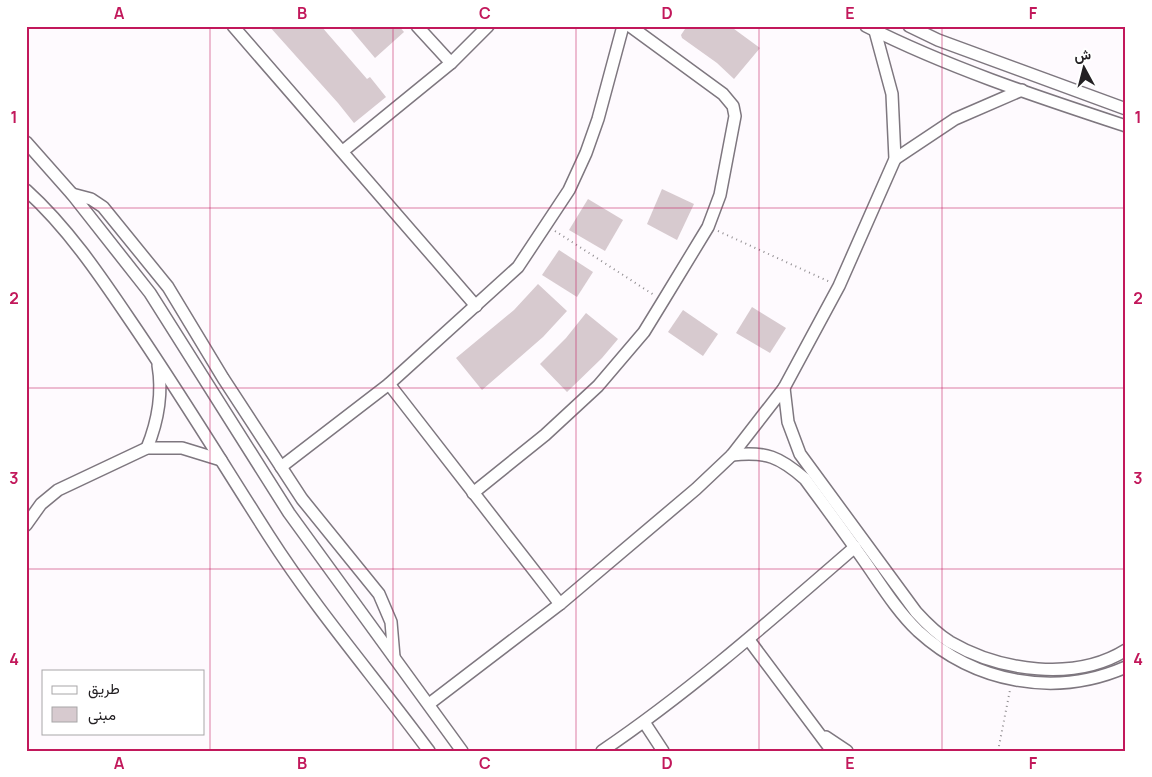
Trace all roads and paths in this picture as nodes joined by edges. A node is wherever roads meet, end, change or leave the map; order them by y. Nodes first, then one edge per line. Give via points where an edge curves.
1 (233, 26) edge
2 (417, 26) edge
3 (488, 26) edge
4 (623, 26) edge
5 (630, 26) edge
6 (909, 26) edge
7 (871, 28) edge
8 (451, 63) junction
9 (1022, 90) junction
10 (1085, 95) junction
11 (1126, 109) edge
12 (1079, 110) junction
13 (1126, 126) edge
14 (26, 142) edge
15 (343, 151) junction
16 (895, 159) junction
17 (26, 190) edge
18 (72, 194) junction
19 (547, 226) junction
20 (708, 227) junction
21 (839, 286) junction
22 (663, 301) junction
23 (476, 306) junction
24 (157, 359) junction
25 (388, 384) junction
26 (784, 388) junction
27 (147, 448) junction
28 (732, 455) junction
29 (221, 460) junction
30 (281, 467) junction
31 (809, 476) junction
32 (473, 493) junction
33 (26, 525) edge
34 (855, 547) junction
35 (560, 604) junction
36 (749, 640) junction
37 (1126, 650) edge
38 (394, 657) junction
39 (1126, 667) edge
40 (1012, 681) junction
41 (429, 704) junction
42 (644, 722) junction
43 (820, 733) junction
44 (429, 751) edge
45 (462, 751) edge
46 (602, 751) edge
47 (664, 751) edge
48 (832, 751) edge
49 (847, 751) edge
50 (998, 751) edge

1 - 15 street
2 - 8 street
3 - 8 street
4 - 19 street via 586,153
5 - 20 street via 724,94 732,106 734,124 727,164
6 - 10 street
7 - 9 street via 920,52
7 - 16 street via 885,62 892,94
8 - 15 street
9 - 12 street
9 - 16 street via 955,118
10 - 11 street
10 - 12 street
12 - 13 street
14 - 18 street
15 - 23 street
16 - 21 street
17 - 24 street via 69,236 101,277
18 - 30 street via 91,199 103,208 168,287 222,378
18 - 38 street via 150,294 289,513
19 - 22 path
19 - 23 street via 518,267
20 - 21 path
20 - 22 street
21 - 26 street
22 - 32 street via 644,332 598,386 545,435
23 - 25 street
24 - 27 street via 160,400
24 - 29 street
25 - 30 street
25 - 32 street
26 - 28 street
26 - 31 street via 793,438
27 - 29 street via 182,448
27 - 33 street via 58,490 41,504
28 - 31 street via 772,456
28 - 35 street
29 - 44 street via 270,538
30 - 38 street via 323,526 379,594 391,622
31 - 34 street
31 - 37 street via 916,612 949,641 990,659 1014,666 1039,668 1095,663
32 - 35 street
34 - 36 street
34 - 40 street via 900,611 931,642 971,666
35 - 41 street
36 - 42 street
36 - 43 street
38 - 41 street
39 - 40 street via 1072,682
40 - 50 path
41 - 45 street
42 - 46 street
42 - 47 street
43 - 48 street
43 - 49 street

